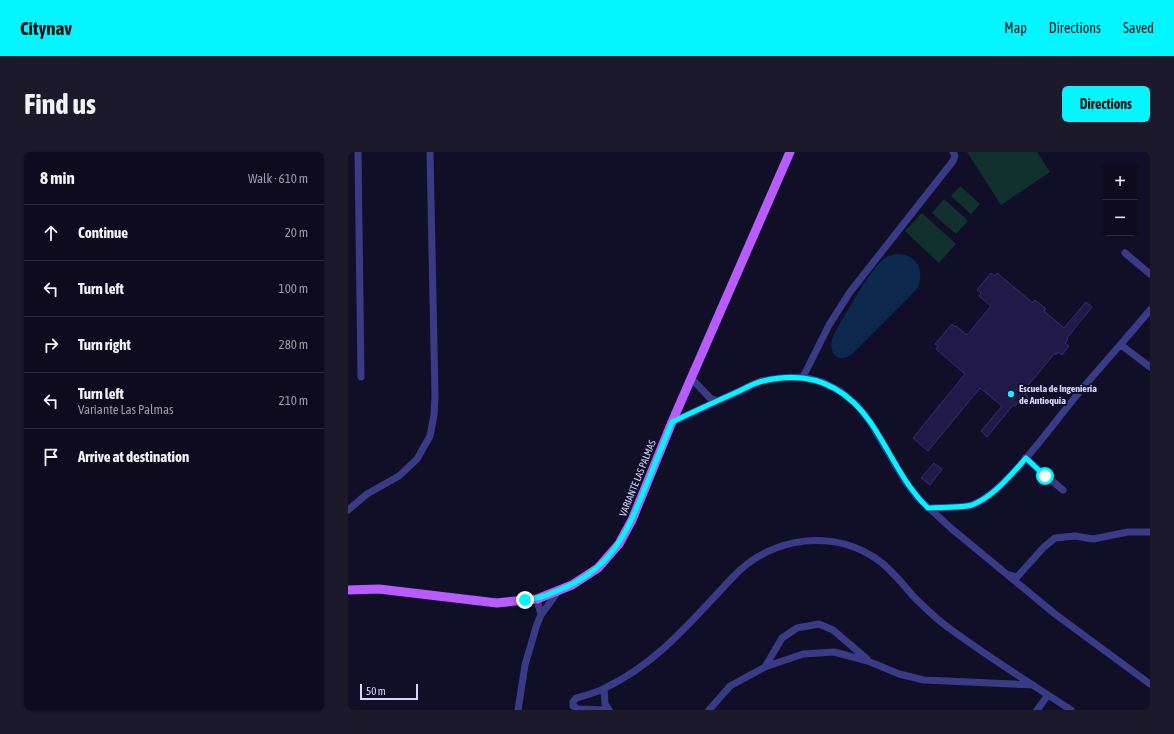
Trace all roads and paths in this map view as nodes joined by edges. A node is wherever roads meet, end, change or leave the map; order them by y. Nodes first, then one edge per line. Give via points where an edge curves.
1 (358, 152) edge
2 (430, 152) edge
3 (790, 152) edge
4 (953, 152) edge
5 (1125, 252) dead end
6 (1150, 274) edge
7 (1150, 310) edge
8 (1121, 345) junction
9 (1150, 367) edge
10 (803, 377) junction
11 (360, 378) dead end
12 (691, 378) junction
13 (717, 401) junction
14 (672, 422) junction
15 (1026, 458) junction
16 (1063, 490) dead end
17 (928, 508) junction
18 (348, 510) edge
19 (1150, 532) edge
20 (1005, 574) junction
21 (348, 590) edge
22 (559, 590) junction
23 (537, 599) junction
24 (541, 615) junction
25 (868, 661) junction
26 (765, 667) junction
27 (1150, 684) edge
28 (1033, 686) junction
29 (604, 689) junction
30 (1048, 695) junction
31 (1060, 703) junction
32 (518, 710) edge
33 (609, 710) edge
34 (710, 710) edge
35 (1037, 710) edge
36 (1055, 710) edge
37 (1071, 710) edge

1 - 11 street
2 - 18 street via 435,396 430,436 417,459 399,476 367,494
3 - 12 main road, VARIANTE LAS PALMAS
4 - 10 street via 953,162 850,292 829,325
5 - 6 street
7 - 8 street
8 - 9 street
8 - 15 street
10 - 13 street via 761,381
10 - 17 street via 822,382 840,391 858,406 906,481
12 - 13 street via 710,398
12 - 14 main road, VARIANTE LAS PALMAS
13 - 14 street
14 - 22 main road, VARIANTE LAS PALMAS via 632,520 619,544 598,568 572,585
15 - 16 street
15 - 17 street via 987,497 970,505
17 - 20 street
19 - 20 street via 1128,532 1093,539 1075,536 1055,538 1017,577
20 - 27 street
21 - 23 main road, VARIANTE LAS PALMAS via 379,589 496,603
22 - 23 main road, VARIANTE LAS PALMAS
22 - 24 street
23 - 24 street
24 - 32 street via 525,665
25 - 26 street via 834,652 803,654
25 - 26 street via 833,630 819,624 797,628 782,638
25 - 28 street via 899,674 924,680
26 - 34 street via 730,686
28 - 29 street via 949,628 880,562 852,546 818,540 791,542 756,557 738,572 658,655
28 - 30 street
29 - 33 street via 605,704
29 - 33 street via 576,698 573,705 578,709
30 - 31 street
30 - 35 street
31 - 36 street
31 - 37 street

